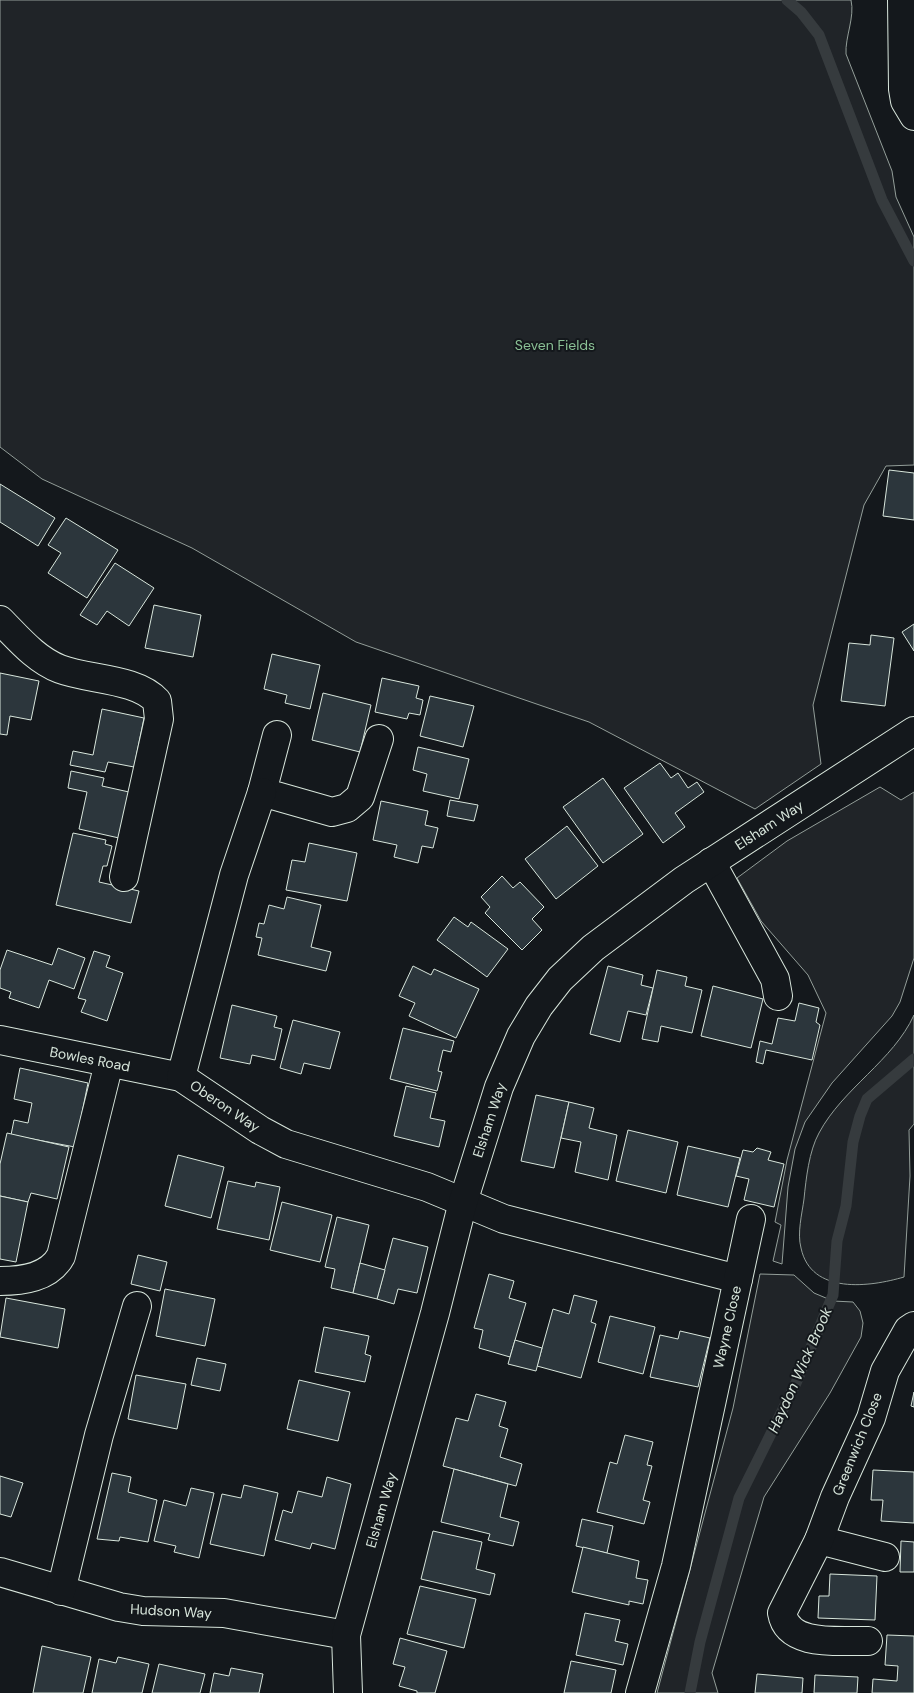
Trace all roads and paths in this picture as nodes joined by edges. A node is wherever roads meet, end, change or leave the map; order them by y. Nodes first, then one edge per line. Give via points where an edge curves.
1 (902, 0) edge
2 (914, 116) edge
3 (0, 620) edge
4 (914, 731) edge
5 (277, 734) dead end
6 (379, 739) dead end
7 (262, 792) junction
8 (711, 862) junction
9 (124, 876) dead end
10 (778, 996) dead end
11 (0, 1040) edge
12 (108, 1062) junction
13 (181, 1077) junction
14 (463, 1202) junction
15 (751, 1220) dead end
16 (738, 1278) junction
17 (0, 1281) edge
18 (137, 1306) dead end
19 (914, 1326) edge
20 (819, 1540) junction
21 (885, 1557) dead end
22 (0, 1572) edge
23 (61, 1591) junction
24 (346, 1635) junction
25 (868, 1642) dead end
26 (348, 1693) edge
27 (640, 1693) edge

1 - 2 street via 903,89 905,101
3 - 9 street via 38,657 58,669 141,689 157,701 159,719
4 - 8 street, Elsham Way
5 - 7 street, Oberon Way
6 - 7 street via 360,797 347,808 332,812
7 - 13 street, Oberon Way via 234,875
8 - 10 street via 775,979
8 - 14 street, Elsham Way via 592,948 560,979 539,1006 521,1036 499,1086
11 - 12 street, Bowles Road
12 - 13 street, Bowles Road
12 - 17 street via 61,1256 48,1270 36,1276 19,1281
13 - 14 street, Oberon Way via 286,1144 427,1187
14 - 16 street, Wayne Close via 504,1219
14 - 24 street, Elsham Way
15 - 16 street
16 - 27 street, Wayne Close via 676,1566
18 - 23 street via 99,1435
19 - 20 street, Greenwich Close via 908,1330 885,1372 871,1418
20 - 21 street
20 - 25 street, Greenwich Close via 782,1613 783,1620 789,1629 804,1639
22 - 23 street, Hudson Way
23 - 24 street, Hudson Way via 143,1611 224,1614
24 - 26 street, Elsham Way

